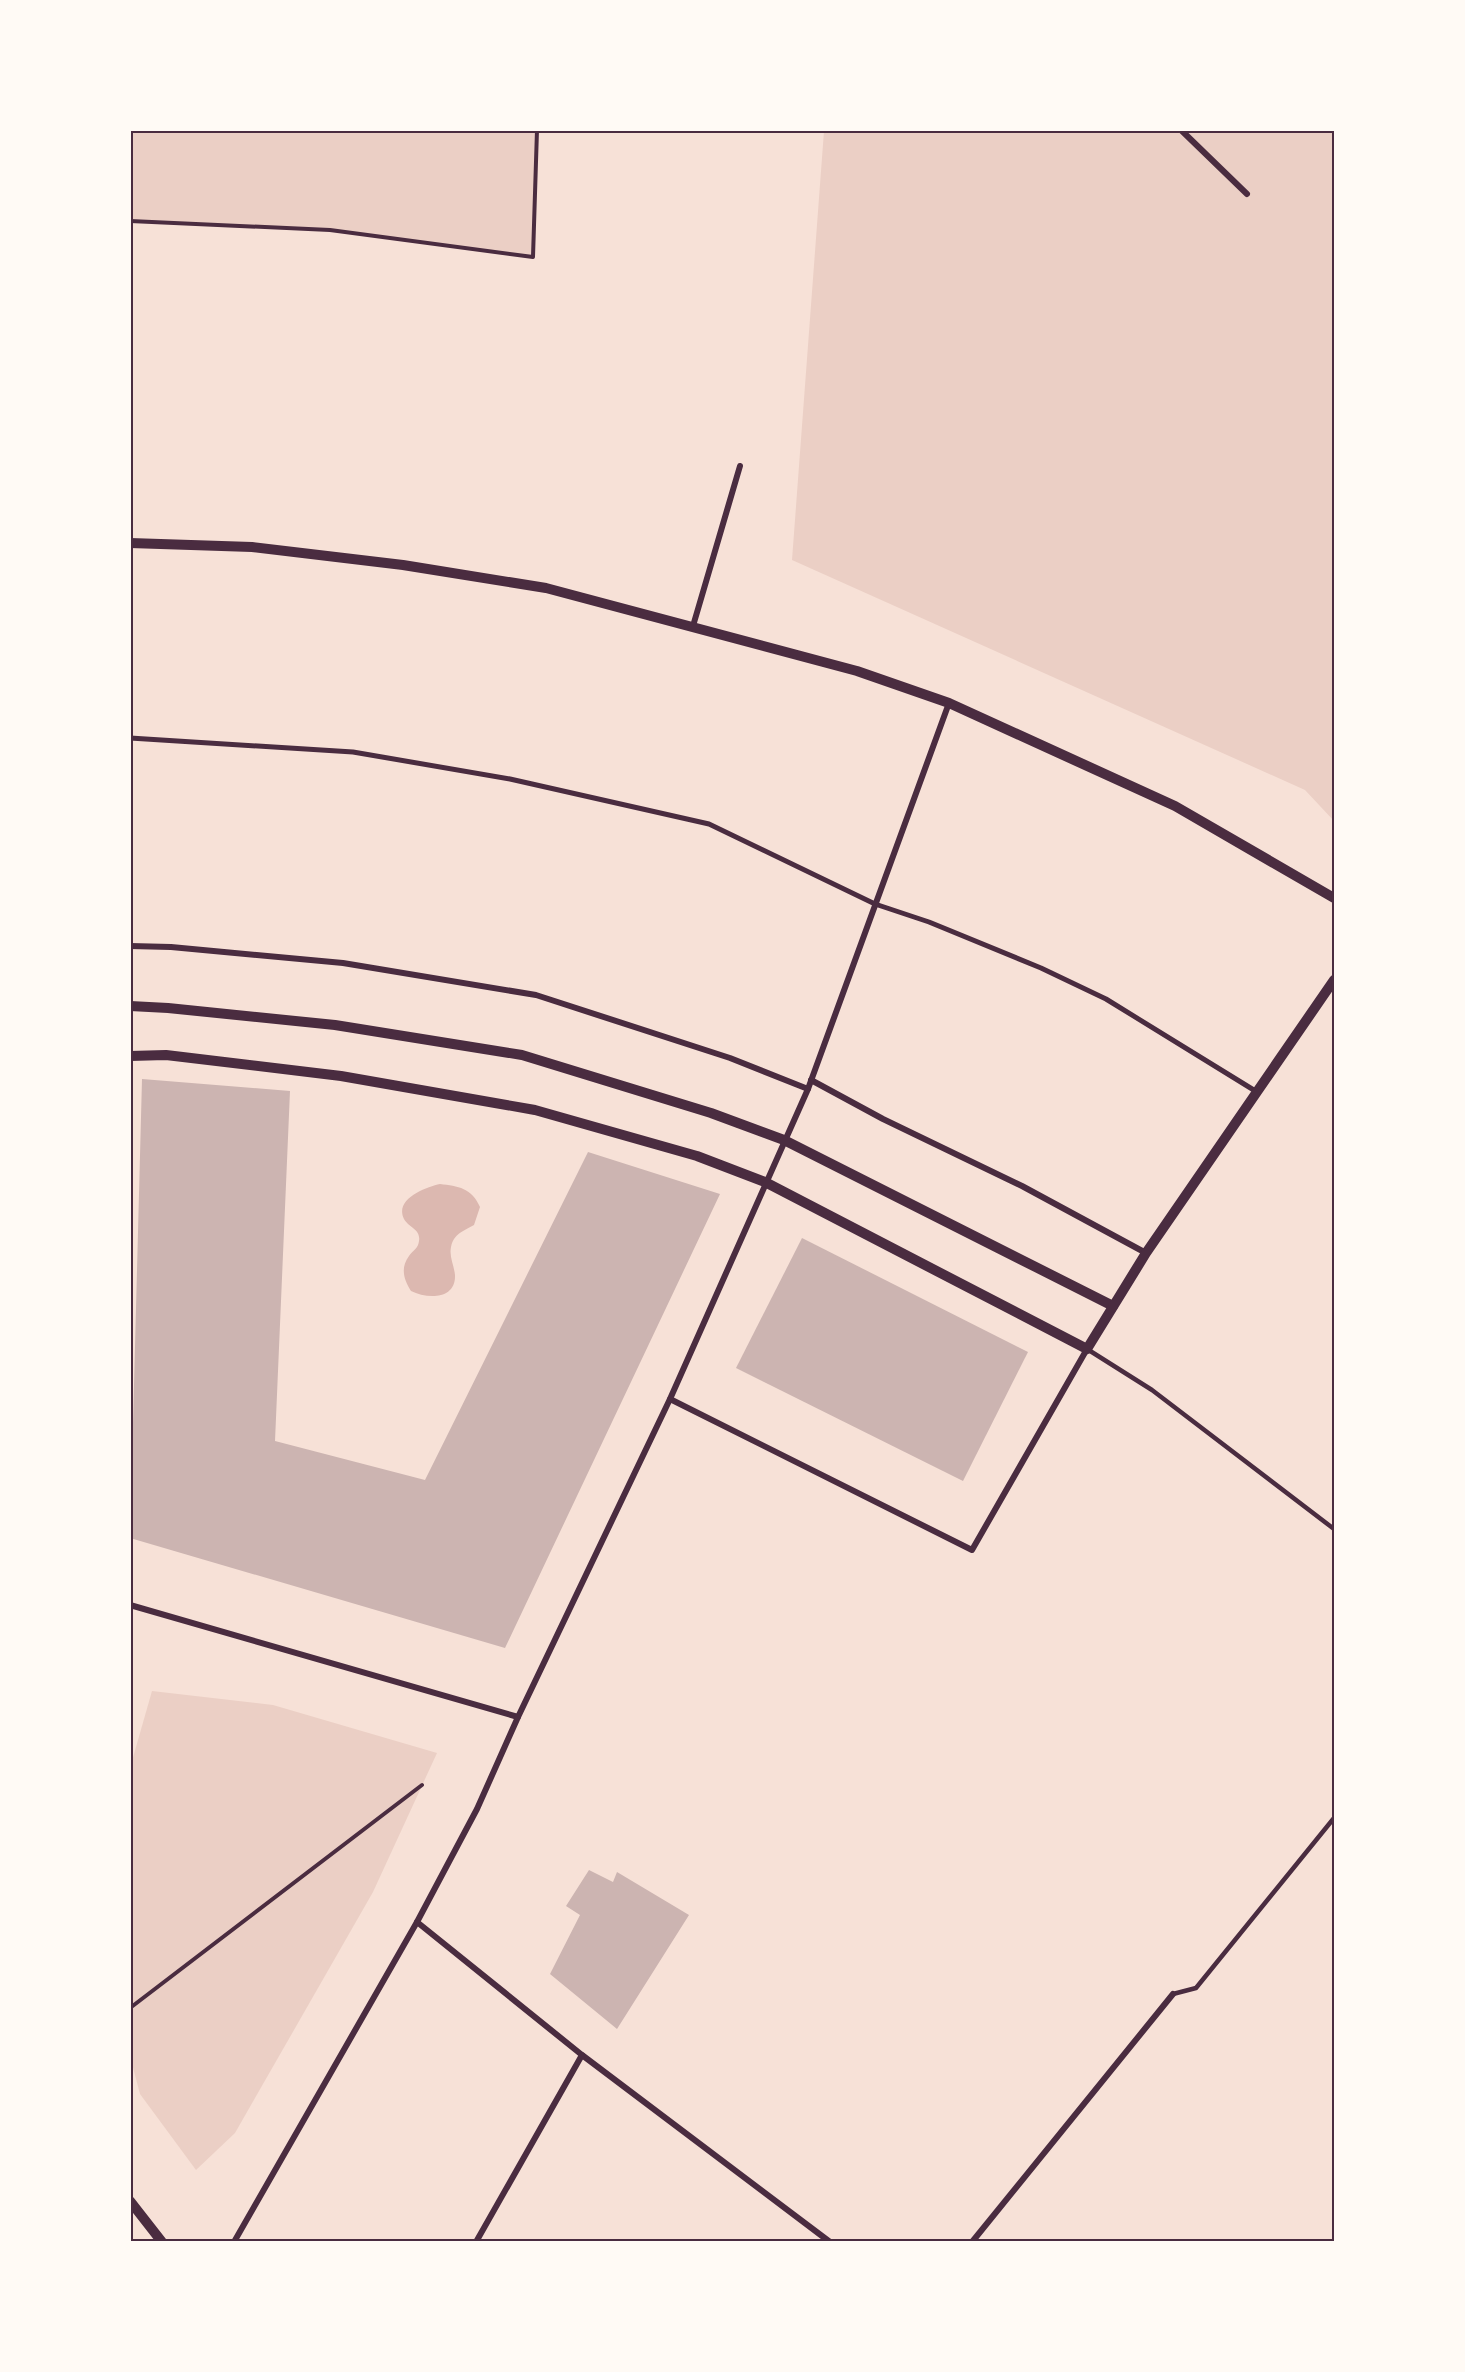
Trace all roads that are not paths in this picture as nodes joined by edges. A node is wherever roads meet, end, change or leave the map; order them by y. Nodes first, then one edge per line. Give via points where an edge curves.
1 (1181, 130) edge
2 (1247, 194) dead end
3 (740, 466) dead end
4 (130, 543) edge
5 (693, 626) junction
6 (949, 703) junction
7 (130, 738) edge
8 (1335, 898) edge
9 (875, 904) junction
10 (130, 946) edge
11 (1335, 980) edge
12 (130, 1006) edge
13 (130, 1056) edge
14 (811, 1080) junction
15 (807, 1089) junction
16 (1257, 1092) junction
17 (784, 1140) junction
18 (765, 1182) junction
19 (1146, 1253) junction
20 (1113, 1306) junction
21 (1087, 1349) junction
22 (670, 1399) junction
23 (1335, 1530) edge
24 (130, 1605) edge
25 (518, 1718) junction
26 (1335, 1818) edge
27 (417, 1922) junction
28 (1173, 1994) joint
29 (582, 2055) junction
30 (130, 2201) edge
31 (162, 2241) edge
32 (234, 2241) edge
33 (476, 2241) edge
34 (830, 2241) edge
35 (972, 2241) edge

1 - 2 street
3 - 5 street
4 - 5 street via 252,547 403,565 546,588
5 - 6 street via 857,670
6 - 8 street via 1175,806
6 - 9 street
7 - 9 street via 353,752 510,778 708,824
9 - 14 street
9 - 16 street via 1041,968 1106,999
10 - 15 street via 342,963 536,995 730,1058
11 - 16 street
12 - 17 street via 335,1025 522,1055 711,1113
13 - 18 street via 166,1055 341,1076 535,1110 697,1156
14 - 15 street
14 - 19 street
15 - 17 street
16 - 19 street
17 - 18 street
17 - 20 street
18 - 21 street
18 - 22 street
19 - 20 street
20 - 21 street
21 - 22 street via 972,1550
21 - 23 lane via 1152,1390
22 - 25 street
24 - 25 street
25 - 27 street via 477,1809
26 - 28 lane via 1196,1988
27 - 29 street
27 - 32 street
28 - 35 street
29 - 33 street
29 - 34 street
30 - 31 street

